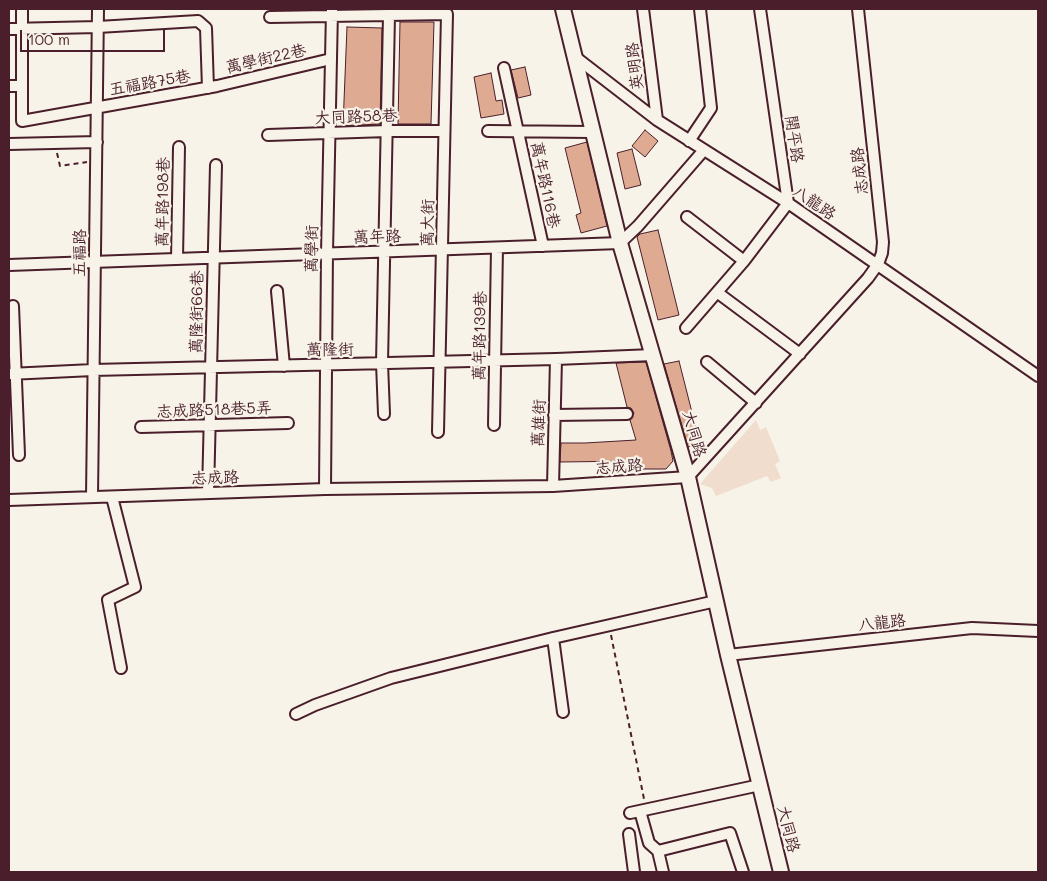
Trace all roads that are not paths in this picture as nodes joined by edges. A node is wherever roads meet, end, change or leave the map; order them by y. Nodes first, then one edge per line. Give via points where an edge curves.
1 (22, 9) edge
2 (98, 9) edge
3 (563, 9) edge
4 (643, 9) edge
5 (700, 9) edge
6 (760, 9) edge
7 (858, 9) edge
8 (332, 12) edge
9 (389, 15) junction
10 (270, 17) dead end
11 (98, 27) junction
12 (22, 28) junction
13 (9, 29) edge
14 (573, 55) junction
15 (331, 59) junction
16 (504, 68) dead end
17 (9, 86) edge
18 (22, 86) junction
19 (208, 88) junction
20 (97, 107) junction
21 (656, 120) junction
22 (387, 131) junction
23 (444, 131) junction
24 (488, 131) dead end
25 (518, 131) junction
26 (592, 132) junction
27 (329, 133) junction
28 (268, 135) dead end
29 (689, 141) junction
30 (96, 142) junction
31 (9, 144) edge
32 (179, 146) dead end
33 (704, 150) junction
34 (216, 165) dead end
35 (788, 204) junction
36 (687, 217) dead end
37 (620, 243) junction
38 (543, 246) junction
39 (497, 248) junction
40 (442, 250) junction
41 (385, 251) junction
42 (326, 253) junction
43 (213, 257) junction
44 (177, 259) junction
45 (744, 261) junction
46 (95, 262) junction
47 (9, 264) edge
48 (878, 264) junction
49 (277, 291) dead end
50 (718, 293) junction
51 (13, 306) dead end
52 (686, 328) dead end
53 (800, 354) junction
54 (653, 355) junction
55 (556, 359) junction
56 (495, 361) junction
57 (439, 362) junction
58 (707, 362) dead end
59 (382, 363) junction
60 (326, 365) junction
61 (284, 366) junction
62 (211, 367) junction
63 (94, 370) junction
64 (12, 374) edge
65 (1038, 376) edge
66 (756, 403) junction
67 (384, 414) dead end
68 (627, 414) dead end
69 (554, 415) junction
70 (288, 423) dead end
71 (209, 426) junction
72 (494, 426) dead end
73 (141, 427) dead end
74 (438, 432) dead end
75 (19, 455) dead end
76 (688, 477) junction
77 (552, 486) junction
78 (325, 489) junction
79 (208, 493) junction
80 (92, 497) junction
81 (112, 497) junction
82 (9, 500) edge
83 (716, 601) junction
84 (1038, 631) edge
85 (553, 638) junction
86 (728, 655) junction
87 (121, 668) dead end
88 (563, 712) dead end
89 (296, 714) dead end
90 (760, 785) junction
91 (629, 834) dead end
92 (658, 851) junction
93 (634, 872) edge
94 (663, 872) edge
95 (743, 872) edge
96 (781, 872) edge

1 - 12 street
2 - 11 street, 五福路
3 - 14 main road, 大同路
4 - 21 street, 英明路
5 - 29 street via 711,108
6 - 35 street, 開平路
7 - 48 street, 志成路 via 883,242
8 - 9 street
8 - 10 street
8 - 15 street, 萬學街
9 - 22 street
9 - 23 street, 萬大街 via 446,14
11 - 12 street
11 - 19 street via 198,21 206,28
11 - 20 street, 五福路
12 - 13 street
12 - 18 street
14 - 21 street, 八龍路
14 - 26 main road, 大同路
15 - 19 street, 萬學街22巷
15 - 27 street, 萬學街
16 - 25 street, 萬年路116巷
17 - 18 street
18 - 20 street, 五福路75巷 via 22,120
19 - 20 street, 五福路75巷
20 - 30 street, 五福路
21 - 29 street, 八龍路
22 - 23 street, 大同路58巷
22 - 27 street, 大同路58巷
22 - 41 street
23 - 40 street, 萬大街
24 - 25 street
25 - 26 street
25 - 38 street, 萬年路116巷
26 - 37 main road, 大同路
27 - 28 street, 大同路58巷
27 - 42 street, 萬學街
29 - 33 street, 八龍路
30 - 31 street
30 - 46 street, 五福路
32 - 44 street, 萬年路198巷
33 - 35 street, 八龍路
33 - 37 street
34 - 43 street, 萬隆街66巷
35 - 45 street
35 - 48 street, 八龍路
36 - 45 street
37 - 38 street, 萬年路
37 - 54 main road, 大同路
38 - 39 street, 萬年路
39 - 40 street, 萬年路
39 - 56 street, 萬年路139巷
40 - 41 street, 萬年路
40 - 57 street, 萬大街
41 - 42 street, 萬年路
41 - 59 street
42 - 43 street, 萬年路
42 - 60 street, 萬學街
43 - 44 street, 萬年路
43 - 62 street, 萬隆街66巷
44 - 46 street, 萬年路
45 - 50 street
46 - 47 street, 萬年路
46 - 63 street, 五福路
48 - 53 street, 志成路
48 - 65 street, 八龍路
49 - 61 street
50 - 52 street
50 - 53 street
51 - 64 street
53 - 66 street, 志成路
54 - 55 street, 萬隆街
54 - 76 main road, 大同路
55 - 56 street, 萬隆街
55 - 69 street, 萬雄街
56 - 57 street, 萬隆街
56 - 72 street, 萬年路139巷
57 - 59 street, 萬隆街
57 - 74 street, 萬大街
58 - 66 street
59 - 60 street, 萬隆街
59 - 67 street
60 - 61 street, 萬隆街
60 - 78 street, 萬學街
61 - 62 street, 萬隆街
62 - 63 street, 萬隆街
62 - 71 street, 萬隆街66巷
63 - 64 street, 萬隆街
63 - 80 street, 五福路
64 - 75 street
66 - 76 street, 志成路
68 - 69 street
69 - 77 street, 萬雄街
70 - 71 street, 志成路518巷5弄
71 - 73 street, 志成路518巷5弄
71 - 79 street, 萬隆街66巷
76 - 77 street, 志成路
76 - 83 main road, 大同路
77 - 78 street, 志成路
78 - 79 street, 志成路
79 - 81 street, 志成路
80 - 81 street, 志成路
80 - 82 street, 志成路
81 - 87 street via 135,587 108,600
83 - 85 street
83 - 86 main road, 大同路
84 - 86 street, 八龍路 via 972,628
85 - 88 street
85 - 89 street via 391,678
86 - 90 main road, 大同路
90 - 92 street via 639,811 649,842
90 - 96 main road, 大同路
91 - 93 street
92 - 94 street
92 - 95 street via 730,833

